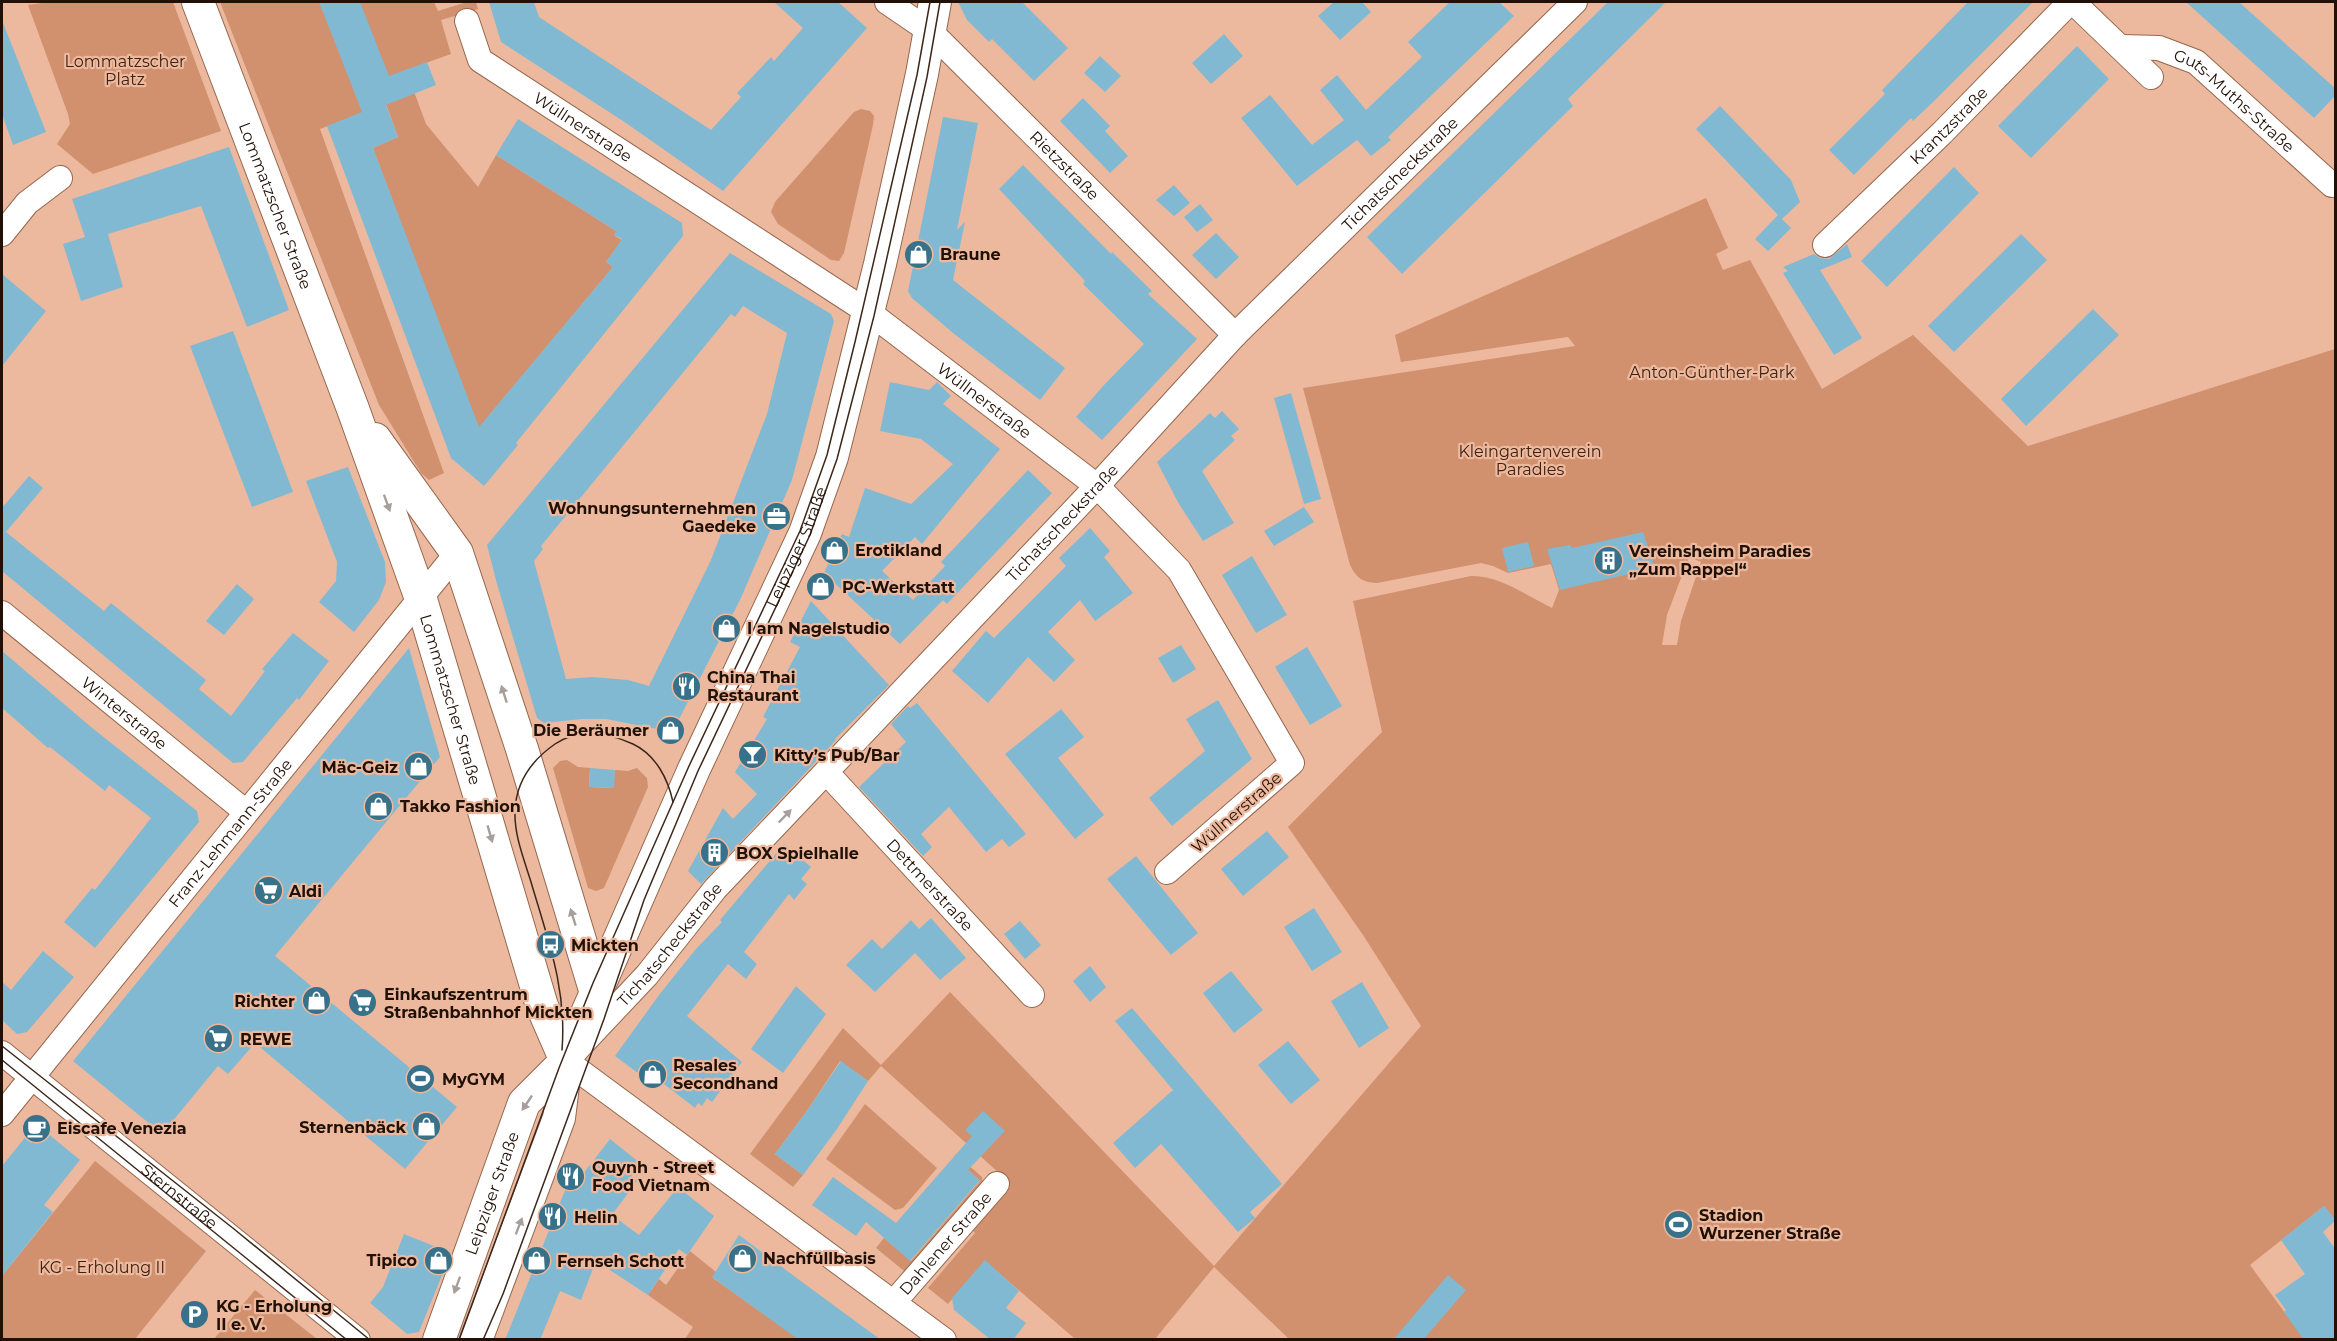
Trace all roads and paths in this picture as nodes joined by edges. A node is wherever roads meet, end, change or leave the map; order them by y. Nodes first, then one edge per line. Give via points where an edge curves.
1 (198, 2) edge
2 (886, 2) edge
3 (935, 2) edge
4 (1575, 2) edge
5 (2072, 2) edge
6 (467, 21) dead end
7 (931, 33) junction
8 (2122, 47) junction
9 (2151, 76) dead end
10 (60, 178) dead end
11 (2332, 185) dead end
12 (2, 234) edge
13 (1825, 245) dead end
14 (869, 313) junction
15 (1234, 335) junction
16 (353, 409) junction
17 (1098, 486) junction
18 (457, 553) junction
19 (420, 596) junction
20 (2, 613) edge
21 (827, 773) junction
22 (246, 812) junction
23 (1167, 872) dead end
24 (596, 993) junction
25 (1032, 995) dead end
26 (2, 1053) edge
27 (566, 1060) junction
28 (31, 1077) junction
29 (2, 1114) edge
30 (996, 1184) dead end
31 (894, 1302) junction
32 (358, 1340) edge
33 (439, 1340) edge
34 (476, 1340) edge
35 (944, 1340) edge

1 - 16 main road, Lommatzscher Straße
2 - 7 street, Rietzstraße
3 - 7 main road, Leipziger Straße
4 - 15 street, Tichatscheckstraße
5 - 8 street, Guts-Muths-Straße
5 - 13 street, Krantzstraße
6 - 14 street, Wüllnerstraße via 480,60
7 - 14 main road, Leipziger Straße
7 - 15 street, Rietzstraße
8 - 9 street, Guts-Muths-Straße
8 - 11 street, Guts-Muths-Straße via 2159,48 2196,62
10 - 12 street via 27,203
14 - 17 street, Wüllnerstraße
14 - 24 main road, Leipziger Straße via 832,457 805,533 694,768
15 - 17 street, Tichatscheckstraße
16 - 18 main road, Lommatzscher Straße
16 -> 19 main road, Lommatzscher Straße
17 - 21 street, Tichatscheckstraße
17 - 23 street, Wüllnerstraße via 1179,570 1292,763
18 - 19 street, Franz-Lehmann-Straße
24 -> 18 main road, Lommatzscher Straße
19 - 22 street, Franz-Lehmann-Straße
19 -> 27 main road, Lommatzscher Straße via 542,1006
20 - 22 street, Winterstraße
21 - 25 street, Dettmerstraße
27 -> 21 street, Tichatscheckstraße via 647,975 715,888
22 - 28 street, Franz-Lehmann-Straße
24 - 27 main road, Leipziger Straße
26 - 28 street, Sternstraße
27 - 31 street
27 -> 33 main road, Leipziger Straße via 524,1104
34 -> 27 main road, Leipziger Straße via 559,1118
28 - 29 street, Franz-Lehmann-Straße
28 - 32 street, Sternstraße
30 - 31 street, Dahlener Straße
31 - 35 street

